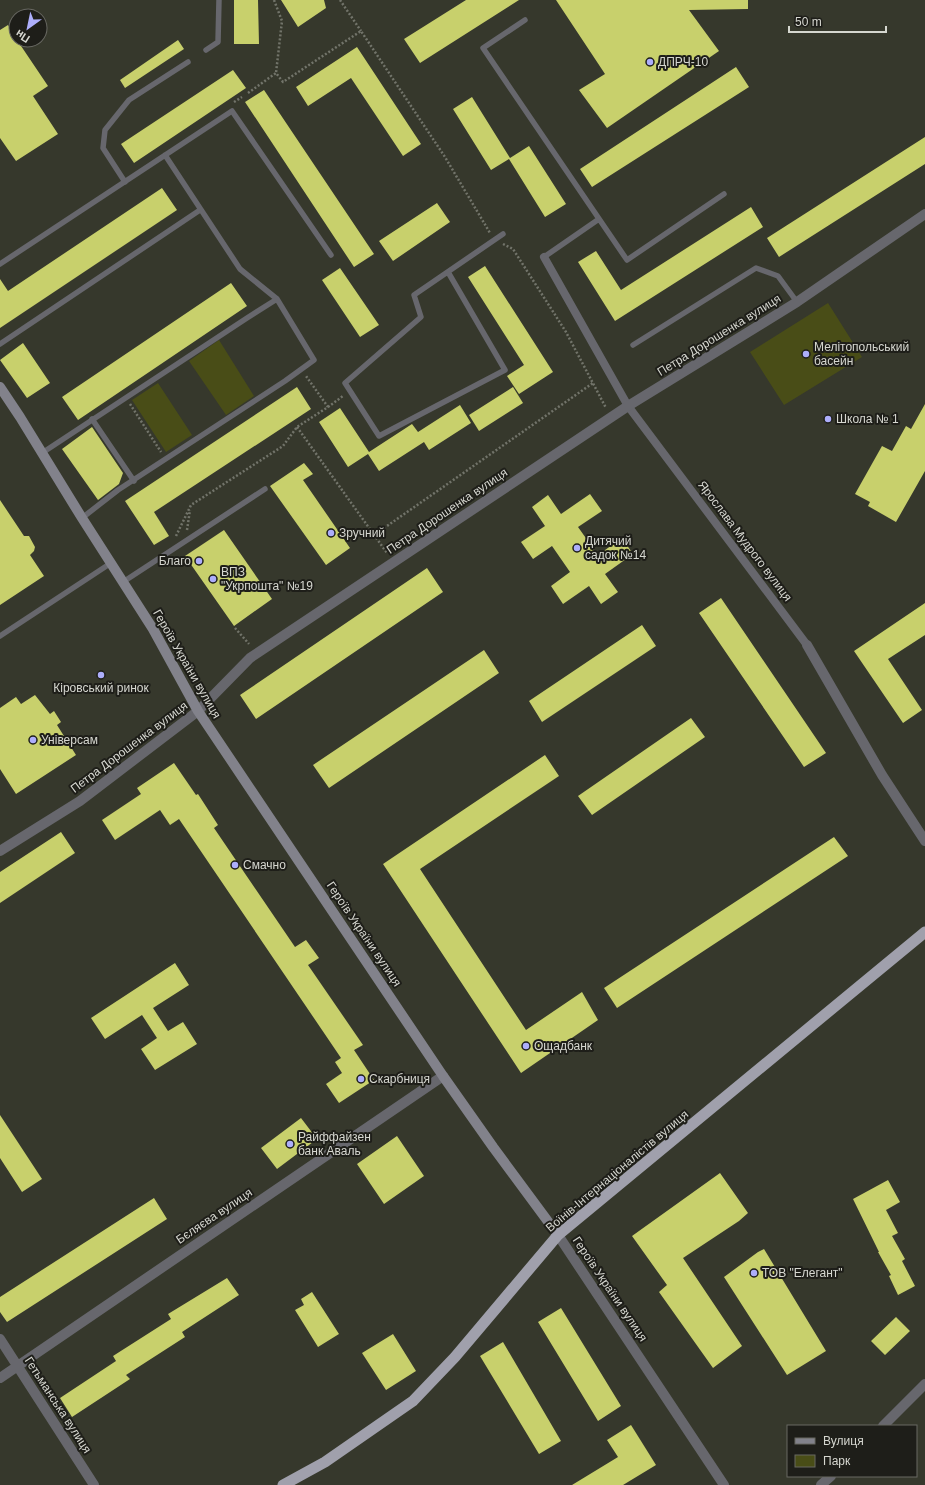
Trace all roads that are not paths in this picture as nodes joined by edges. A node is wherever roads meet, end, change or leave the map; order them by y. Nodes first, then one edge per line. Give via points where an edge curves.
1 (219, 0) edge
2 (525, 20) dead end
3 (206, 50) dead end
4 (188, 62) dead end
5 (165, 155) junction
6 (125, 182) junction
7 (724, 194) dead end
8 (200, 210) junction
9 (925, 214) edge
10 (599, 219) junction
11 (503, 234) dead end
12 (331, 255) dead end
13 (544, 257) joint
14 (0, 263) edge
15 (448, 272) junction
16 (277, 299) junction
17 (797, 302) junction
18 (0, 344) edge
19 (633, 345) dead end
20 (0, 387) edge
21 (628, 406) junction
22 (92, 419) junction
23 (42, 453) junction
24 (134, 481) junction
25 (265, 490) dead end
26 (82, 518) junction
27 (111, 563) junction
28 (123, 582) junction
29 (0, 636) edge
30 (807, 645) joint
31 (198, 711) junction
32 (925, 841) edge
33 (0, 851) edge
34 (925, 932) edge
35 (443, 1076) junction
36 (558, 1235) junction
37 (0, 1339) edge
38 (18, 1366) junction
39 (0, 1378) edge
40 (925, 1384) edge
41 (884, 1425) edge
42 (830, 1477) edge
43 (94, 1485) edge
44 (283, 1485) edge
45 (724, 1485) edge
46 (822, 1485) edge

1 - 3 lane via 218,42
2 - 10 lane via 483,48
4 - 6 lane via 129,100 105,130 103,148
5 - 6 lane
5 - 8 lane
5 - 12 lane via 232,111
6 - 14 lane
7 - 10 lane via 626,260
8 - 16 lane via 240,269
8 - 18 lane
9 - 17 street, Петра Дорошенка вулиця
10 - 13 lane
11 - 15 lane
13 - 21 street, Ярослава Мудрого вулиця
15 - 15 lane via 414,295 421,317 344,383 379,436 505,370
16 - 22 lane
16 - 24 lane via 314,360
17 - 19 lane via 778,276 756,268
17 - 21 street, Петра Дорошенка вулиця
20 - 23 main road, Героїв України вулиця
21 - 30 street, Ярослава Мудрого вулиця
21 - 31 street, Петра Дорошенка вулиця via 250,658
22 - 23 lane
22 - 24 lane
23 - 26 main road, Героїв України вулиця
24 - 26 lane
25 - 28 lane
26 - 27 main road, Героїв України вулиця
27 - 28 main road, Героїв України вулиця
27 - 29 lane
28 - 31 main road, Героїв України вулиця via 153,628
30 - 32 street, Ярослава Мудрого вулиця via 882,775
31 - 33 street, Петра Дорошенка вулиця via 80,801
31 - 35 main road, Героїв України вулиця
34 - 36 highway, Воїнів-Інтернаціоналістів вулиця
35 - 36 main road, Героїв України вулиця
35 - 38 street, Бєляєва вулиця
36 - 44 highway, Воїнів-Інтернаціоналістів вулиця via 455,1357 413,1402 324,1462
36 - 45 street, Героїв України вулиця
37 - 38 street, Гетьманська вулиця
38 - 39 street, Бєляєва вулиця
38 - 43 street, Гетьманська вулиця
40 - 41 street
42 - 46 street

